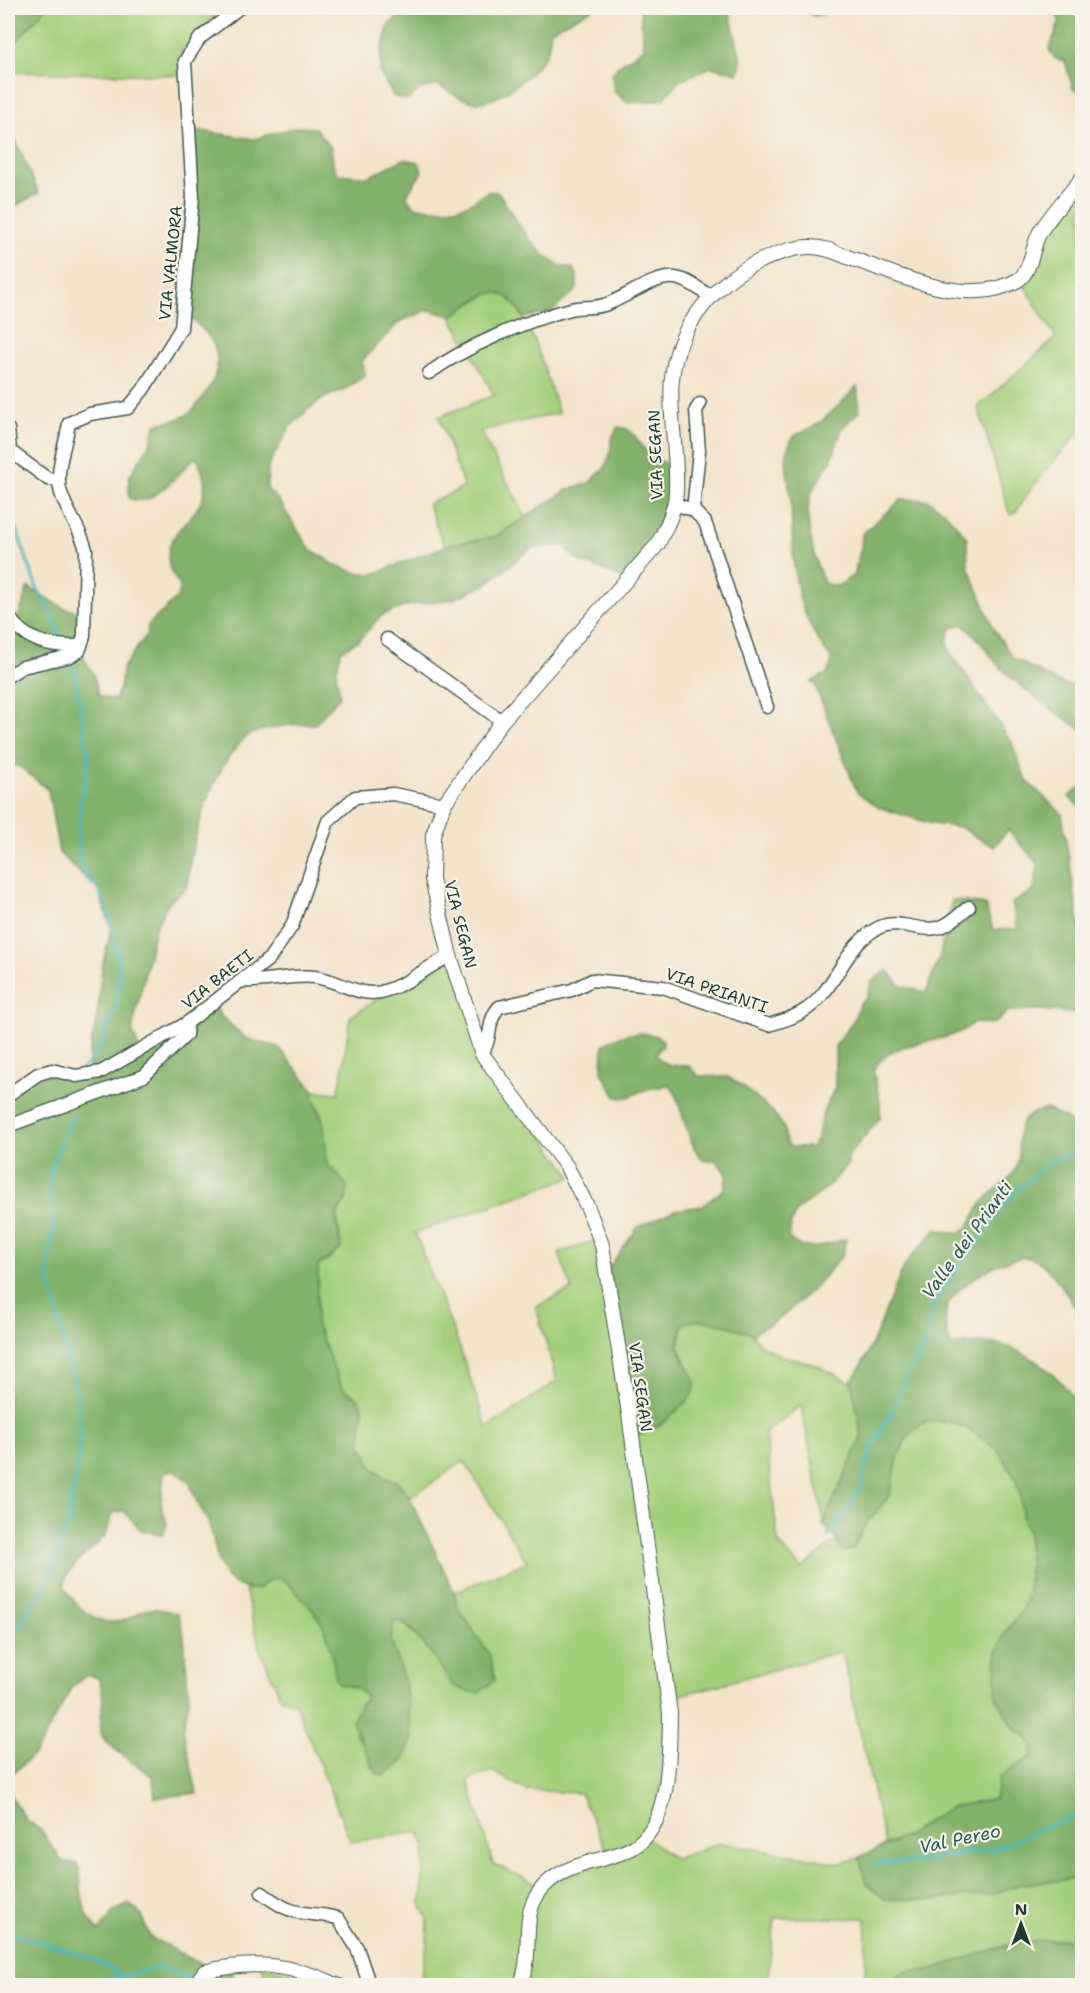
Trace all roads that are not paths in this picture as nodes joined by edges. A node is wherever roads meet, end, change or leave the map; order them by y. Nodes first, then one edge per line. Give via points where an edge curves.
1 (239, 8) edge
2 (1083, 178) edge
3 (711, 297) junction
4 (429, 373) dead end
5 (700, 404) dead end
6 (8, 429) edge
7 (59, 479) junction
8 (674, 504) junction
9 (693, 510) junction
10 (8, 615) edge
11 (387, 639) dead end
12 (81, 646) junction
13 (8, 676) edge
14 (767, 707) dead end
15 (502, 721) junction
16 (444, 804) junction
17 (969, 907) dead end
18 (450, 956) junction
19 (242, 981) junction
20 (188, 1023) junction
21 (482, 1054) junction
22 (8, 1095) edge
23 (11, 1124) edge
24 (262, 1893) dead end
25 (194, 1986) edge
26 (339, 1986) edge
27 (370, 1986) edge
28 (520, 1986) edge

1 - 7 street, VIA VALMORA via 200,38 185,61 194,197 181,328 128,408 90,414 69,423
2 - 3 street, VIA SEGAN via 1040,232 1021,278 1000,289 951,289 810,247 780,252 751,265
3 - 4 street via 675,278 656,281 604,305 570,309 524,325 467,350
3 - 8 street, VIA SEGAN via 691,323 675,354 670,397
5 - 9 street via 696,410 699,451
6 - 7 street via 10,451 48,479
7 - 12 street, VIA VALMORA via 61,493 86,549
8 - 9 street
8 - 15 street, VIA SEGAN via 658,544
9 - 14 street via 705,522
10 - 12 street via 22,635
11 - 15 street
12 - 13 street via 71,656 22,667
15 - 16 street, VIA SEGAN
16 - 18 street, VIA SEGAN via 433,835 432,879
16 - 19 street, VIA BAETI via 393,794 355,797 328,821 292,926 269,959
17 - 21 street, VIA PRIANTI via 943,926 894,923 878,928 856,945 809,1009 769,1026 663,987 592,980 572,990 499,1007 488,1026 489,1043
18 - 19 street via 399,987 378,992 361,993 333,980 315,977
18 - 21 street, VIA SEGAN
19 - 20 street, VIA BAETI
20 - 22 street via 101,1072 76,1077 52,1070
20 - 23 street, VIA BAETI via 186,1035 144,1076
21 - 28 street, VIA SEGAN via 567,1167 602,1245 670,1713 665,1785 653,1828 633,1848 554,1876 537,1896 530,1916 529,1960
24 - 27 street via 284,1910 338,1918 357,1948
25 - 26 street via 204,1972 270,1964 305,1972

